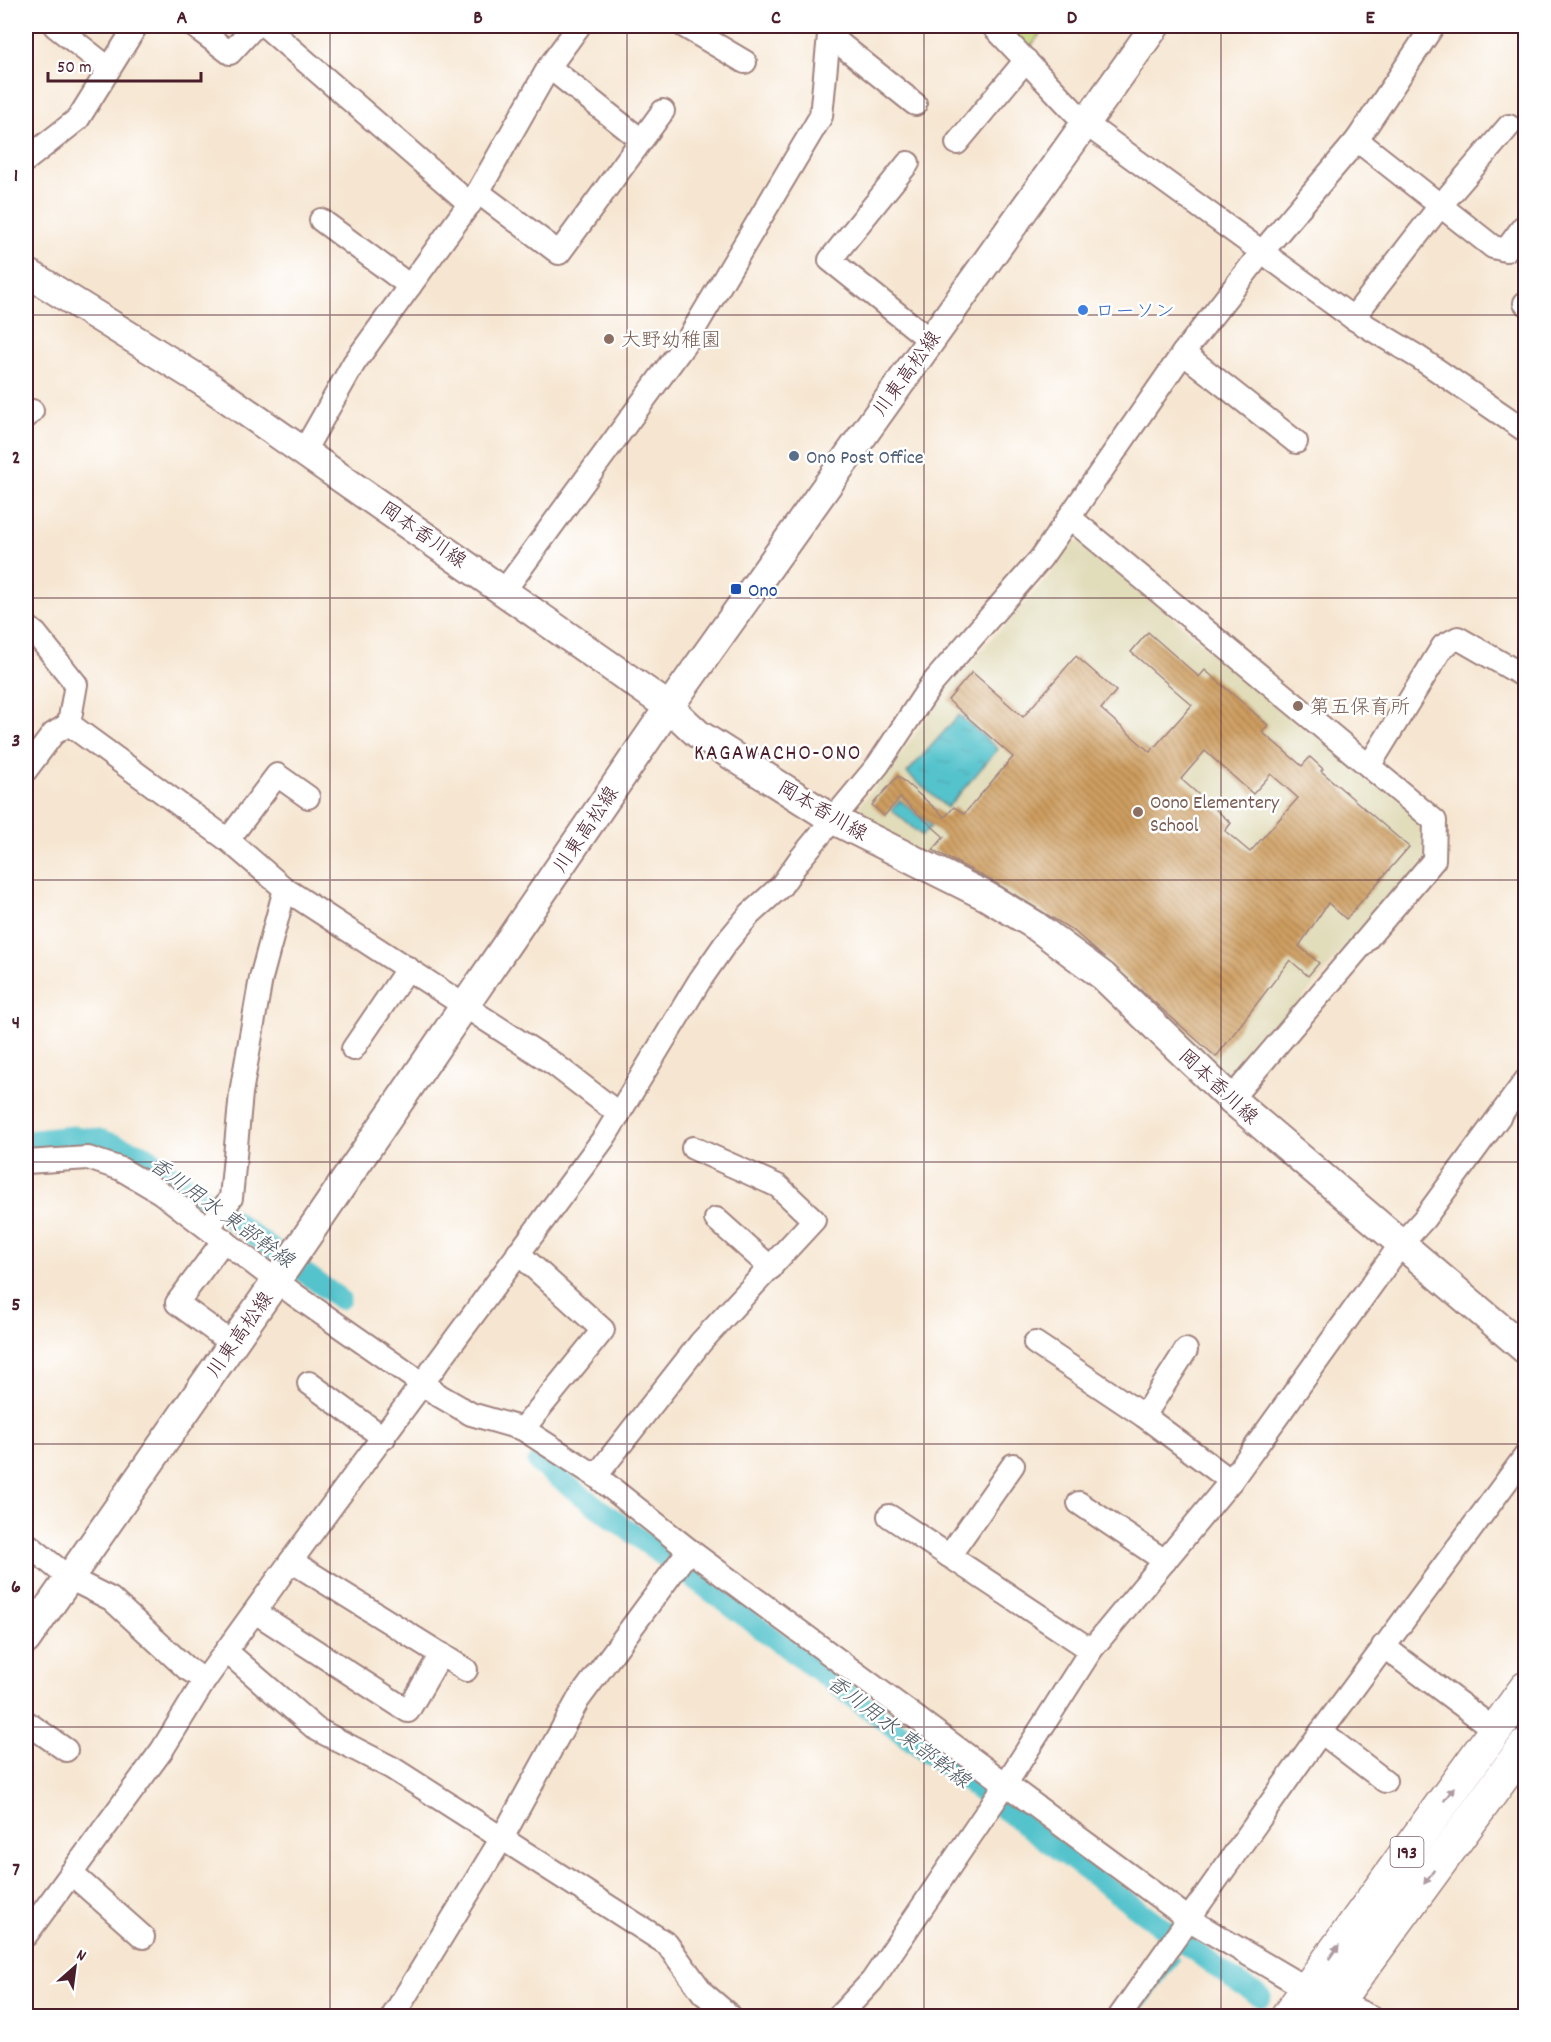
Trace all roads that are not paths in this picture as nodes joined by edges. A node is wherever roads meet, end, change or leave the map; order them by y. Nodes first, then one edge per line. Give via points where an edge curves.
1 (55, 26) edge
2 (136, 26) edge
3 (194, 26) edge
4 (255, 26) edge
5 (265, 26) edge
6 (579, 26) edge
7 (684, 26) edge
8 (993, 26) edge
9 (1155, 26) edge
10 (1433, 26) edge
11 (832, 30) edge
12 (1026, 60) junction
13 (745, 62) dead end
14 (108, 67) junction
15 (549, 67) junction
16 (915, 104) dead end
17 (663, 111) dead end
18 (1086, 124) junction
19 (1509, 126) dead end
20 (642, 140) junction
21 (1357, 140) junction
22 (957, 143) dead end
23 (26, 160) edge
24 (908, 163) dead end
25 (474, 198) junction
26 (1440, 206) junction
27 (321, 220) dead end
28 (1523, 227) dead end
29 (1262, 252) junction
30 (26, 272) edge
31 (410, 286) junction
32 (1353, 318) junction
33 (930, 340) junction
34 (1183, 353) junction
35 (1522, 422) edge
36 (1296, 442) dead end
37 (304, 452) junction
38 (1070, 517) junction
39 (504, 591) junction
40 (26, 626) edge
41 (1526, 672) edge
42 (669, 707) junction
43 (69, 724) junction
44 (1369, 766) junction
45 (26, 770) edge
46 (308, 797) dead end
47 (834, 820) junction
48 (228, 840) junction
49 (285, 889) junction
50 (408, 968) junction
51 (464, 1007) junction
52 (353, 1049) dead end
53 (1524, 1085) edge
54 (1231, 1099) junction
55 (619, 1114) junction
56 (693, 1148) dead end
57 (26, 1162) edge
58 (716, 1219) dead end
59 (214, 1232) junction
60 (1401, 1244) junction
61 (518, 1253) junction
62 (771, 1268) junction
63 (277, 1280) junction
64 (1035, 1343) dead end
65 (233, 1344) junction
66 (1186, 1350) dead end
67 (1526, 1350) edge
68 (309, 1383) dead end
69 (421, 1383) junction
70 (1144, 1416) junction
71 (523, 1429) junction
72 (384, 1438) junction
73 (1526, 1455) edge
74 (1013, 1465) dead end
75 (596, 1476) junction
76 (1231, 1481) junction
77 (1079, 1503) dead end
78 (889, 1516) dead end
79 (26, 1543) edge
80 (688, 1550) junction
81 (949, 1556) junction
82 (1165, 1561) junction
83 (291, 1562) junction
84 (69, 1578) junction
85 (255, 1612) junction
86 (26, 1640) edge
87 (1384, 1646) junction
88 (1091, 1650) junction
89 (226, 1652) junction
90 (441, 1654) junction
91 (466, 1670) dead end
92 (205, 1680) junction
93 (1526, 1688) edge
94 (26, 1722) edge
95 (1495, 1730) junction
96 (1322, 1733) junction
97 (1526, 1745) edge
98 (66, 1750) dead end
99 (1385, 1782) dead end
100 (1005, 1785) junction
101 (502, 1838) junction
102 (71, 1874) junction
103 (1190, 1920) junction
104 (26, 1935) edge
105 (143, 1937) dead end
106 (1324, 2002) edge
107 (393, 2016) edge
108 (730, 2016) edge
109 (839, 2016) edge
110 (1120, 2016) edge
111 (1288, 2016) edge
112 (1369, 2016) edge

1 - 14 street
2 - 14 street
3 - 4 street via 230,53
5 - 25 street
6 - 15 street
7 - 13 street
8 - 12 street
9 - 18 main road, 川東高松線
10 - 21 street
11 - 16 street
11 - 39 street via 821,116 687,341
12 - 18 street
12 - 22 street
14 - 23 street via 78,119
15 - 20 street
15 - 25 street
17 - 20 street
18 - 29 street
18 - 33 main road, 川東高松線
19 - 26 street
20 - 25 street via 559,253
21 - 26 street
21 - 29 street
24 - 33 street via 830,261
25 - 31 street
26 - 28 street via 1493,247 1506,250
26 - 32 street
27 - 31 street
29 - 32 street
29 - 34 street
30 - 37 main road, 岡本香川線 via 205,383
31 - 37 street via 354,363
32 - 35 street
33 - 42 main road, 川東高松線
34 - 36 street
34 - 38 street
37 - 39 main road, 岡本香川線
38 - 44 street
38 - 47 street via 1034,567 931,685 878,765
39 - 42 main road, 岡本香川線
40 - 43 street via 76,684
41 - 44 street via 1524,676 1458,638 1443,646
42 - 47 main road, 岡本香川線 via 698,734
42 - 51 main road, 川東高松線
43 - 45 street via 53,734
43 - 48 street
44 - 54 street via 1435,821 1434,860
46 - 48 street via 277,775
47 - 54 main road, 岡本香川線 via 986,896 1033,924 1103,976
47 - 55 street via 781,886 725,944
48 - 49 street
49 - 50 street
49 - 59 street via 261,978 247,1058 231,1198
50 - 51 street
50 - 52 street
51 - 55 street via 554,1064
51 - 63 main road, 川東高松線
53 - 60 street
54 - 60 main road, 岡本香川線
55 - 61 street
56 - 62 street via 778,1186 813,1220
57 - 59 street via 88,1158 121,1169
58 - 62 street
59 - 63 street
59 - 65 street via 177,1303
60 - 67 main road, 岡本香川線
60 - 76 street
61 - 69 street
61 - 71 street via 603,1330
62 - 75 street via 701,1342
63 - 65 main road, 川東高松線
63 - 69 street
64 - 70 street
65 - 84 main road, 川東高松線
66 - 70 street
68 - 72 street
69 - 71 street via 471,1414
69 - 72 street
70 - 76 street
71 - 75 street
72 - 83 street
73 - 87 street
74 - 81 street
75 - 80 street
76 - 82 street
77 - 82 street
78 - 81 street
79 - 84 street
80 - 100 street
80 - 101 street via 578,1700
81 - 88 street
82 - 88 street
83 - 85 street
83 - 90 street
84 - 86 main road, 川東高松線
84 - 92 street via 111,1599 186,1668
85 - 89 street
85 - 90 street via 408,1711
87 - 95 street
87 - 96 street
88 - 100 street
89 - 92 street
89 - 101 street via 316,1730 392,1768
90 - 91 street
92 - 102 street via 162,1750
93 - 95 highway, 193
94 - 98 street
106 -> 95 highway, 193
96 - 99 street
96 - 103 street
97 -> 106 highway, 193
100 - 103 street
100 - 109 street via 872,1981
101 - 107 street
101 - 108 street via 667,1944 703,1993
102 - 104 street
102 - 105 street
103 - 106 street
103 - 110 street
106 - 111 highway, 193
106 - 112 street

